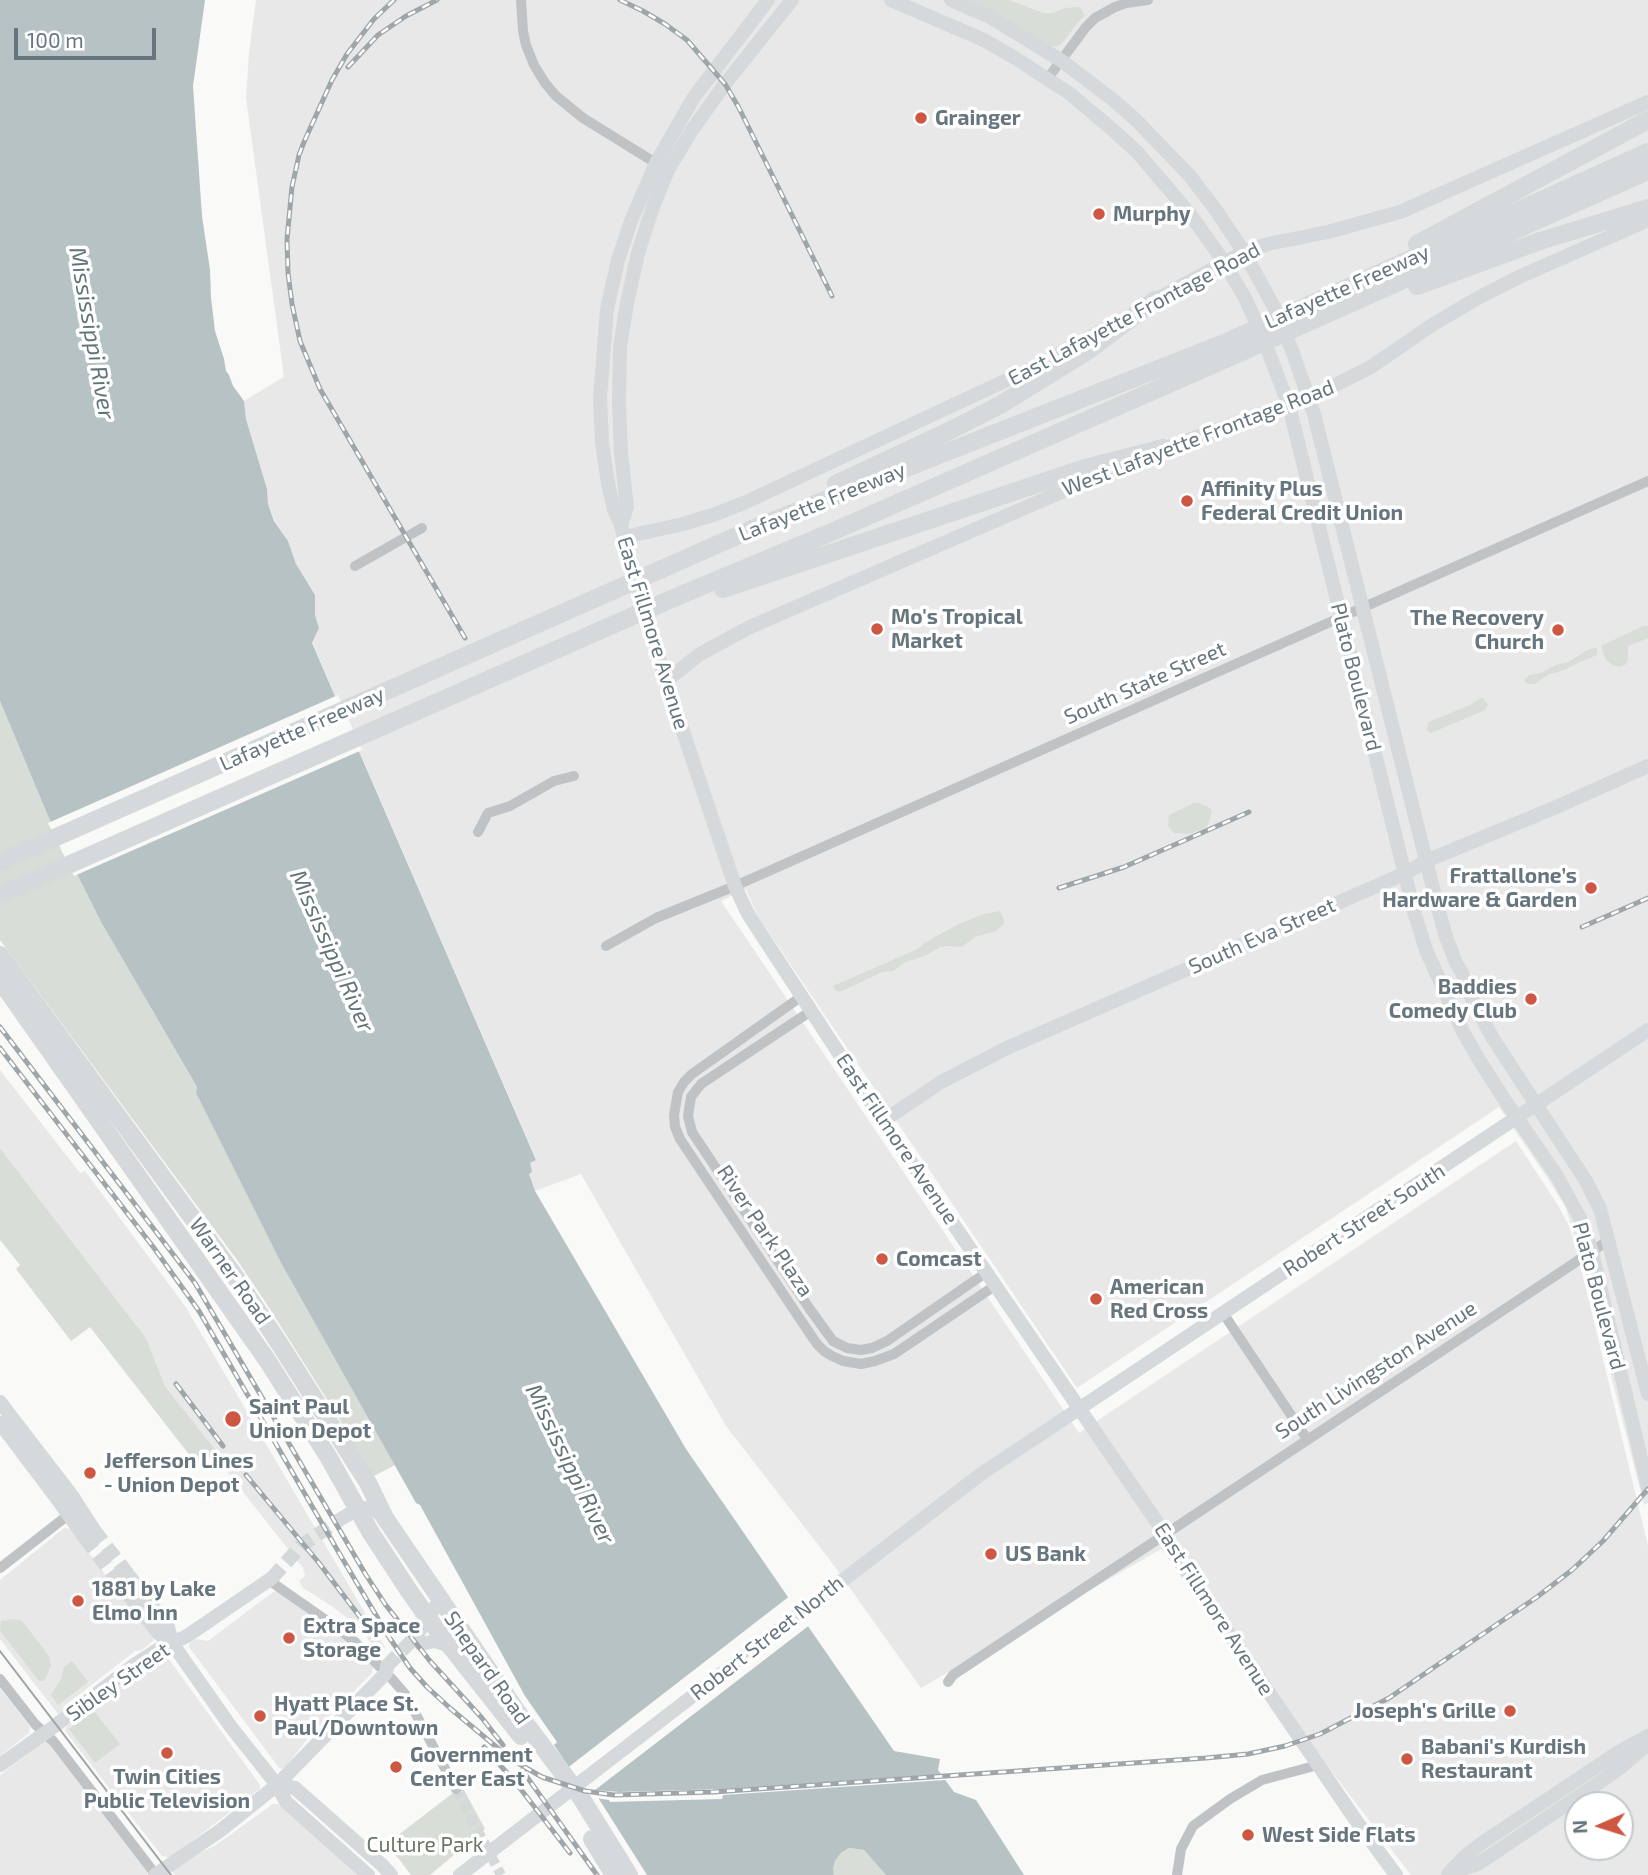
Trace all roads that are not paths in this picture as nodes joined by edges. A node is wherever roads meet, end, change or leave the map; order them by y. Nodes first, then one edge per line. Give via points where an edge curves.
1 (521, 0) edge
2 (768, 0) edge
3 (792, 0) edge
4 (891, 0) edge
5 (951, 0) edge
6 (1148, 0) edge
7 (1062, 61) junction
8 (1048, 78) junction
9 (1648, 102) edge
10 (1648, 120) edge
11 (1648, 152) edge
12 (662, 166) junction
13 (1648, 171) edge
14 (1648, 208) edge
15 (1648, 220) edge
16 (1244, 252) junction
17 (1224, 262) junction
18 (1155, 300) junction
19 (1318, 309) junction
20 (1232, 348) junction
21 (1309, 398) junction
22 (1289, 406) junction
23 (1163, 448) junction
24 (1648, 481) edge
25 (759, 526) junction
26 (422, 528) dead end
27 (622, 531) junction
28 (355, 566) dead end
29 (670, 603) junction
30 (1362, 607) junction
31 (1341, 617) junction
32 (666, 681) junction
33 (1648, 766) edge
34 (574, 776) dead end
35 (478, 832) dead end
36 (1426, 861) junction
37 (0, 862) edge
38 (1406, 873) junction
39 (735, 886) junction
40 (0, 895) edge
41 (606, 946) dead end
42 (0, 955) edge
43 (0, 980) edge
44 (802, 996) junction
45 (811, 1011) junction
46 (1648, 1030) edge
47 (1536, 1105) junction
48 (1517, 1118) junction
49 (883, 1121) junction
50 (1609, 1240) junction
51 (1592, 1252) junction
52 (987, 1272) junction
53 (996, 1285) junction
54 (1223, 1313) junction
55 (1648, 1394) edge
56 (0, 1402) edge
57 (1079, 1408) junction
58 (0, 1423) edge
59 (1307, 1439) junction
60 (1648, 1488) edge
61 (74, 1497) junction
62 (358, 1509) junction
63 (69, 1515) junction
64 (385, 1518) junction
65 (339, 1520) tunnel mouth
66 (1165, 1534) junction
67 (0, 1568) edge
68 (271, 1580) joint
69 (125, 1581) tunnel mouth
70 (440, 1600) junction
71 (428, 1618) junction
72 (172, 1643) junction
73 (455, 1652) junction
74 (388, 1670) junction
75 (0, 1679) edge
76 (948, 1682) dead end
77 (45, 1733) junction
78 (1648, 1736) edge
79 (1648, 1744) edge
80 (0, 1765) edge
81 (1318, 1765) junction
82 (277, 1785) junction
83 (456, 1789) tunnel mouth
84 (1446, 1874) edge
85 (156, 1875) edge
86 (368, 1875) edge
87 (391, 1875) edge
88 (460, 1875) edge
89 (614, 1875) edge
90 (629, 1875) edge
91 (1177, 1875) edge
92 (1396, 1875) edge

1 - 12 street via 526,45 551,90 583,118
2 - 12 main road, East Fillmore Avenue via 694,97
3 - 12 main road, East Fillmore Avenue
4 - 8 main road, Plato Boulevard via 984,40
5 - 7 main road, Plato Boulevard
6 - 7 street via 1115,7 1095,18
7 - 8 street
7 - 16 main road, Plato Boulevard via 1159,142 1194,181
8 - 17 main road, Plato Boulevard via 1137,152
9 - 16 main road, East Lafayette Frontage Road via 1400,212
10 - 19 highway via 1416,245
11 - 19 highway, Lafayette Freeway
12 - 27 main road, East Fillmore Avenue via 638,253 620,347 621,453 627,507
13 - 19 highway, Lafayette Freeway
14 - 19 highway via 1540,241 1395,294
15 - 21 main road, West Lafayette Frontage Road via 1476,299 1371,367
16 - 17 main road, East Lafayette Frontage Road
16 - 21 main road, Plato Boulevard via 1275,309
17 - 18 main road, East Lafayette Frontage Road
17 - 22 main road, Plato Boulevard via 1262,335
18 - 25 highway via 1089,350 1009,399 818,492
18 - 27 main road, East Lafayette Frontage Road via 1041,364 746,502 683,524
19 - 20 highway, Lafayette Freeway
20 - 25 highway, Lafayette Freeway
20 - 29 highway, Lafayette Freeway
21 - 22 main road, West Lafayette Frontage Road
21 - 30 main road, Plato Boulevard
22 - 23 main road, West Lafayette Frontage Road
22 - 31 main road, Plato Boulevard
23 - 29 highway via 1085,468
23 - 32 main road, West Lafayette Frontage Road via 750,627 700,654
24 - 30 street, South State Street
25 - 37 highway, Lafayette Freeway
26 - 28 street
27 - 32 main road, East Fillmore Avenue
29 - 40 highway, Lafayette Freeway
30 - 31 street, South State Street
30 - 36 main road, Plato Boulevard
31 - 38 main road, Plato Boulevard
31 - 39 street, South State Street
32 - 39 main road, East Fillmore Avenue
33 - 36 main road, South Eva Street
34 - 35 street via 488,813
36 - 38 main road, South Eva Street
36 - 47 main road, Plato Boulevard via 1456,963 1483,1022
38 - 48 main road, Plato Boulevard via 1415,915 1438,979 1463,1032
38 - 49 main road, South Eva Street via 1007,1048 941,1082
39 - 41 street, South State Street via 656,918
39 - 44 main road, East Fillmore Avenue
42 - 64 highway, Warner Road via 232,1272 368,1483
43 - 62 highway, Warner Road via 267,1360
44 - 45 main road, East Fillmore Avenue
44 - 53 street, River Park Plaza via 692,1074 678,1092 674,1115 680,1139 793,1308 824,1351 861,1364 894,1354
45 - 49 main road, East Fillmore Avenue
45 - 52 street, River Park Plaza via 701,1084 691,1097 688,1116 692,1132 828,1335 838,1344 872,1348
46 - 47 main road, Robert Street South
47 - 48 main road, Robert Street South
47 - 50 main road, Plato Boulevard via 1590,1188
48 - 51 main road, Plato Boulevard via 1567,1193
48 - 54 main road, Robert Street South
49 - 52 main road, East Fillmore Avenue
50 - 51 street, South Livingston Avenue
50 - 55 main road, Plato Boulevard
51 - 59 street, South Livingston Avenue
51 - 60 main road, Plato Boulevard
52 - 53 main road, East Fillmore Avenue
53 - 57 main road, East Fillmore Avenue
54 - 57 main road, Robert Street South
54 - 59 street
56 - 61 main road
57 - 66 main road, East Fillmore Avenue
57 - 88 main road, Robert Street North via 964,1486
58 - 63 main road
59 - 66 street, South Livingston Avenue
61 - 63 street
61 - 63 main road via 90,1534
62 - 64 main road via 375,1510
62 - 65 main road
62 - 71 highway, Warner Road
63 - 67 street
64 - 70 highway, Warner Road
66 - 76 street, South Livingston Avenue
66 - 81 main road, East Fillmore Avenue
68 - 72 main road, Sibley Street
68 - 74 street
69 - 72 main road via 158,1633
70 - 71 main road
70 - 90 highway, Shepard Road via 580,1796
71 - 73 highway, Shepard Road
71 - 73 main road via 418,1640 441,1642
72 - 77 main road, Sibley Street via 134,1665
72 - 82 main road
73 - 89 highway, Shepard Road via 570,1802
74 - 82 main road
74 - 83 street
75 - 77 street
77 - 80 main road, Sibley Street
77 - 85 street
78 - 84 main road via 1482,1843
79 - 84 main road via 1478,1864
81 - 91 street via 1262,1780 1193,1826 1181,1849
81 - 92 main road, East Fillmore Avenue
82 - 85 main road
82 - 86 main road via 286,1802
82 - 87 main road via 295,1788

